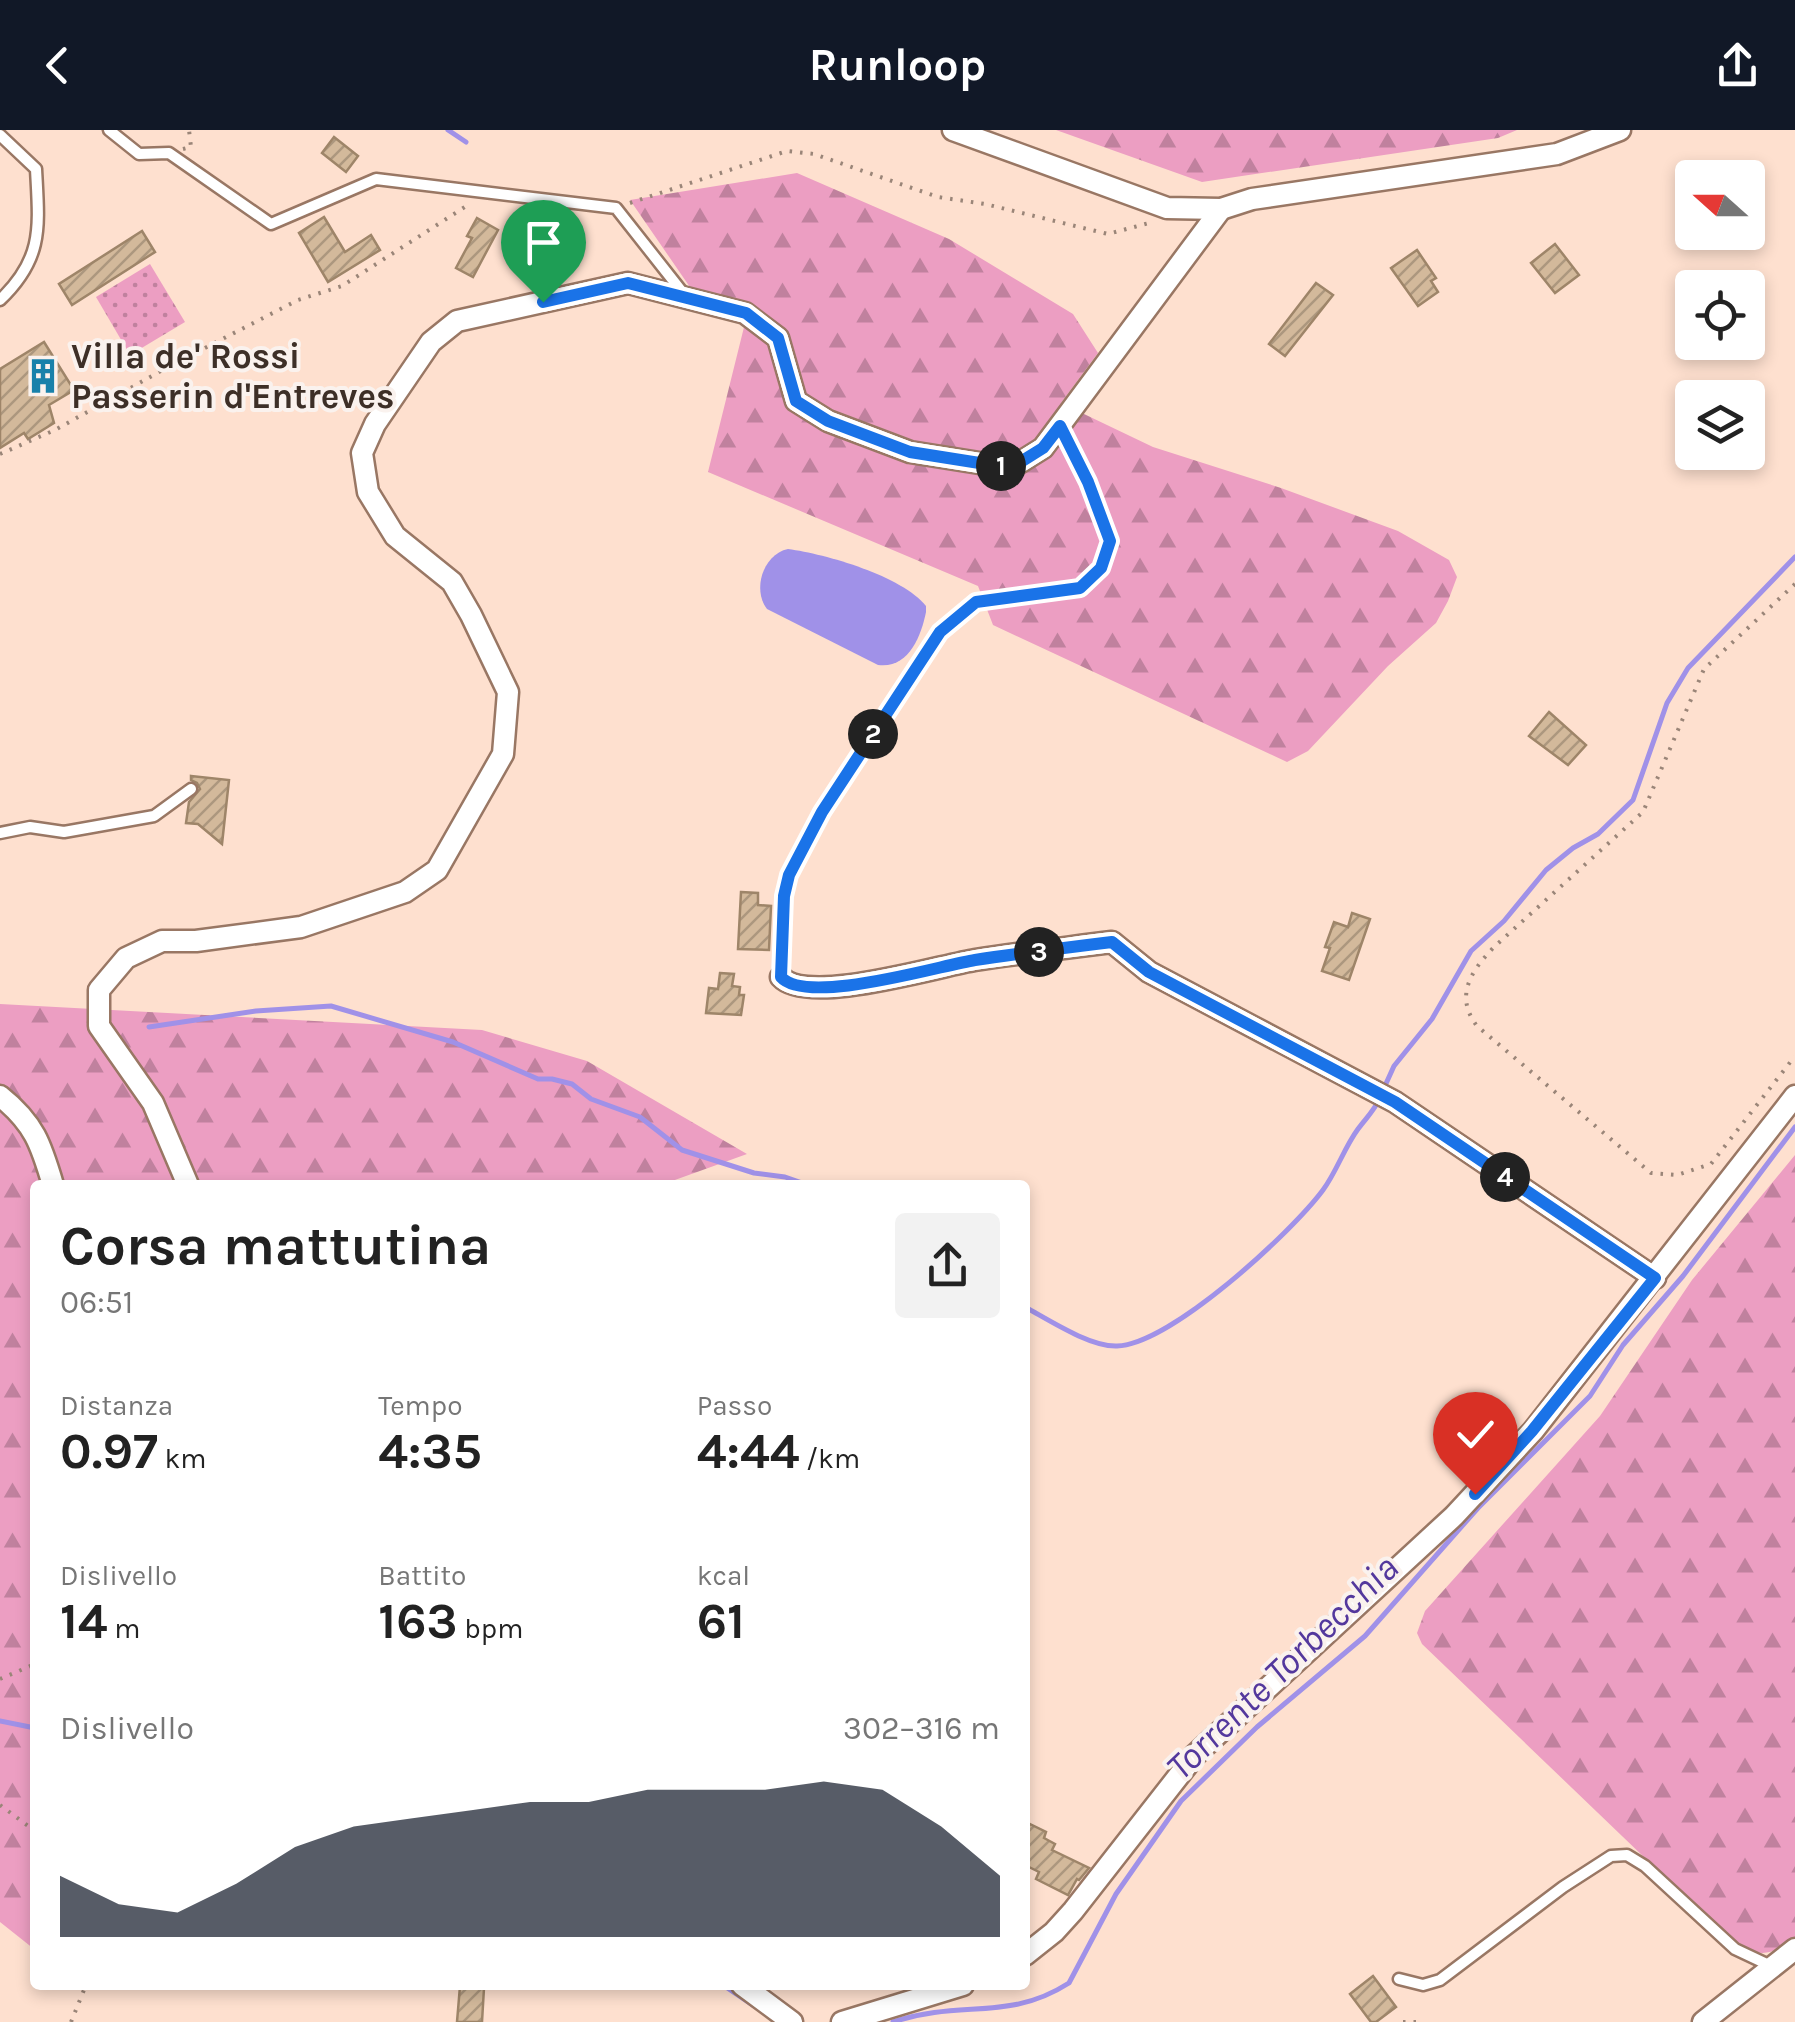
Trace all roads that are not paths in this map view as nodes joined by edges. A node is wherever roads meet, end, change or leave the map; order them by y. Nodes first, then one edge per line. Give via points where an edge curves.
1 (110, 130) edge
2 (954, 130) edge
3 (1620, 130) edge
4 (0, 135) edge
5 (1222, 209) junction
6 (686, 298) junction
7 (0, 300) edge
8 (191, 789) dead end
9 (0, 833) edge
10 (781, 977) road end
11 (0, 1096) edge
12 (1795, 1096) edge
13 (51, 1180) edge
14 (186, 1180) edge
15 (1655, 1278) junction
16 (1795, 1949) edge
17 (1030, 1951) edge
18 (1772, 1966) junction
19 (1399, 1979) dead end
20 (749, 1990) edge
21 (947, 1990) edge
22 (792, 2022) edge
23 (842, 2022) edge
24 (1703, 2022) edge

1 - 6 lane via 139,154 169,153 271,224 376,179 616,208
2 - 5 street via 1145,202
3 - 5 street via 1557,154
4 - 7 lane via 36,170 38,208 33,260
5 - 6 street via 1043,448 1011,468 910,452 828,421 796,401 778,338 746,313
6 - 14 street via 628,283 457,322 431,342 376,424 362,453 368,492 395,536 452,582 471,616 508,692 503,754 437,870 405,892 300,927 162,941 126,958 99,990 99,1026 153,1103
8 - 9 lane via 154,816 64,832 30,827
10 - 15 street via 790,984 853,986 971,960 1112,942 1149,972 1395,1102
11 - 13 street via 40,1140
12 - 15 street
15 - 17 street via 1475,1494 1196,1755 1073,1911
16 - 18 street
18 - 19 lane via 1736,1949 1627,1854 1611,1856 1563,1888 1440,1980 1423,1985
18 - 24 street
20 - 22 street
21 - 23 street

